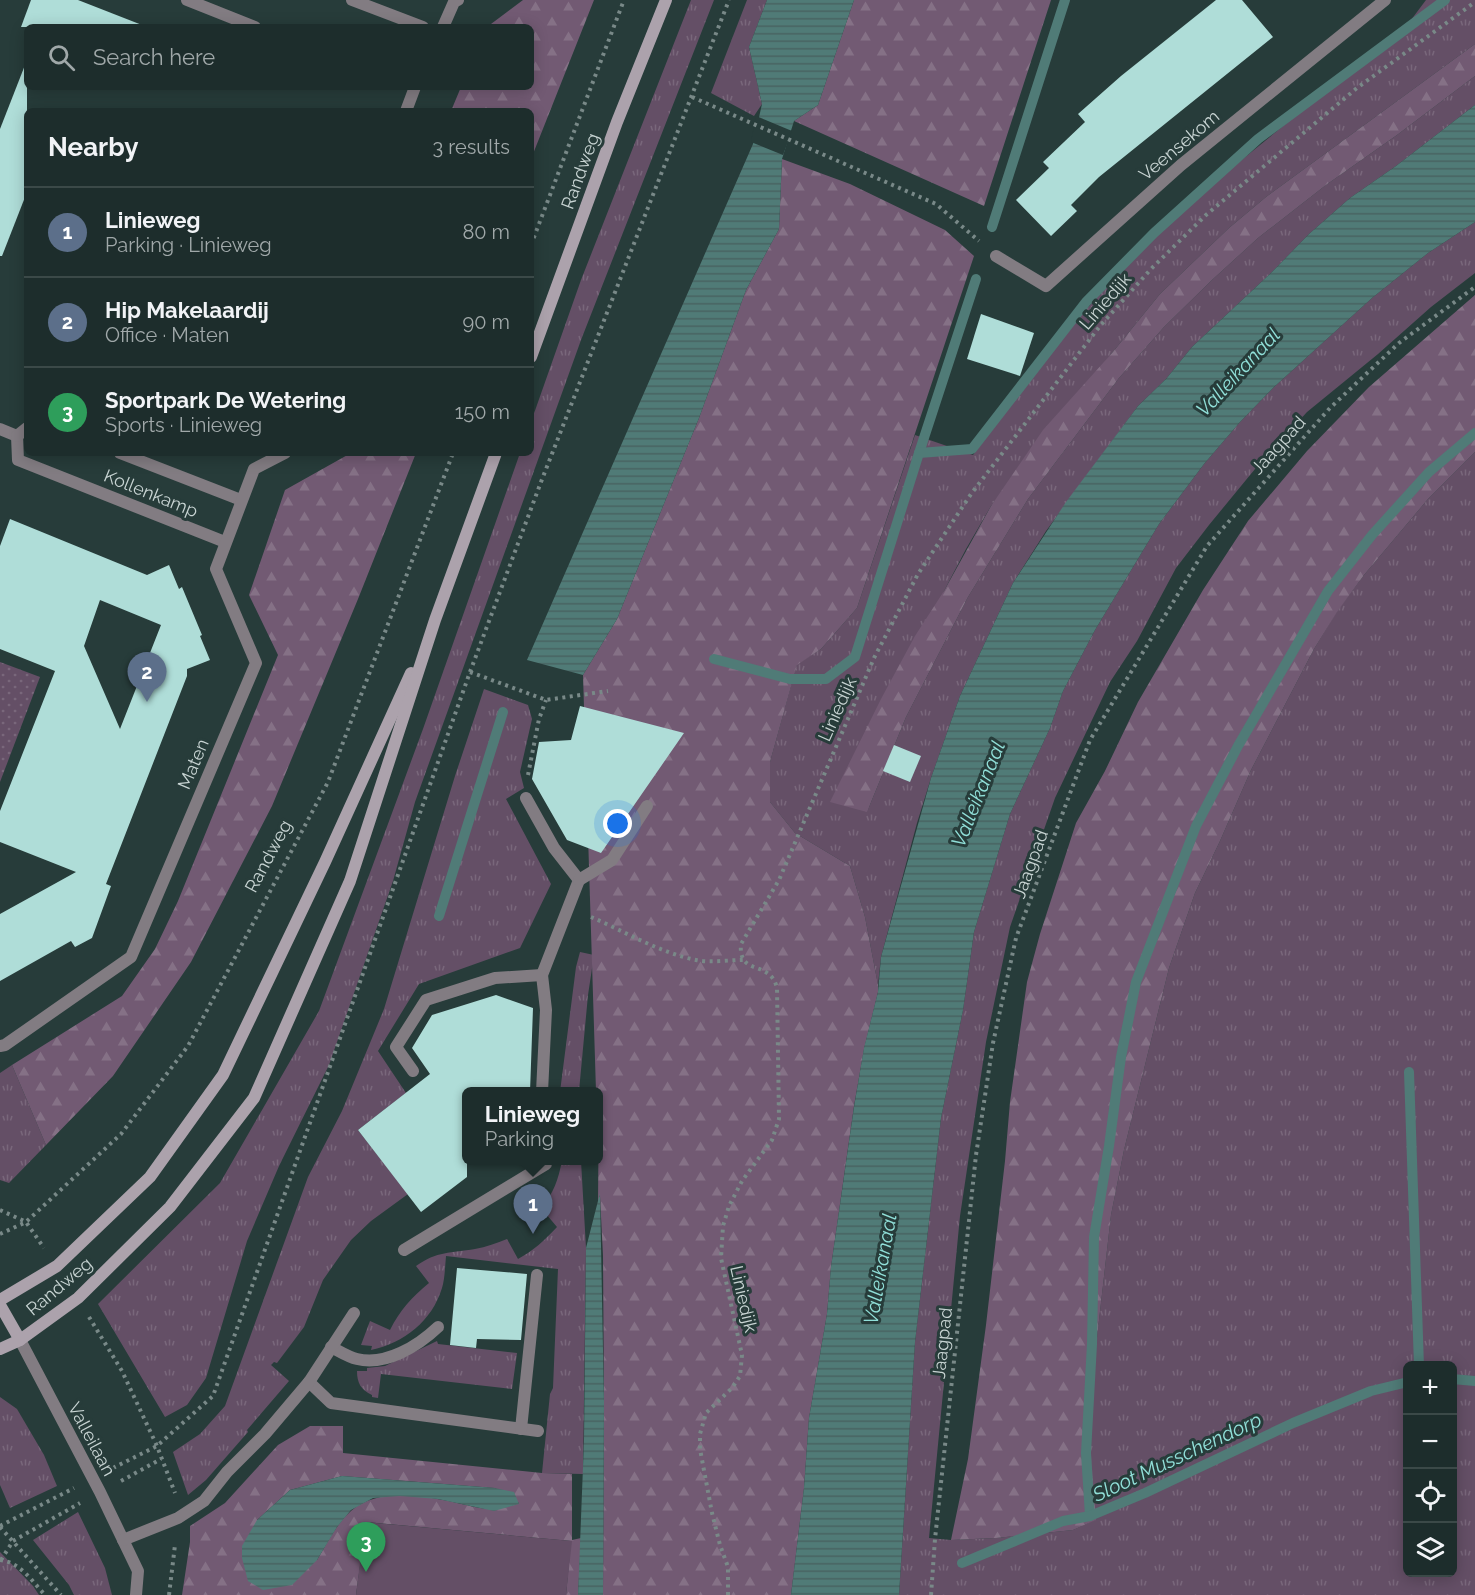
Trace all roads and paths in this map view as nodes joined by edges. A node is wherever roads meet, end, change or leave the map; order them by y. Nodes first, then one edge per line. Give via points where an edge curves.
1 (187, 0) edge
2 (352, 0) edge
3 (458, 0) edge
4 (624, 0) edge
5 (666, 0) edge
6 (729, 0) edge
7 (1385, 0) edge
8 (1475, 2) edge
9 (247, 24) edge
10 (415, 24) edge
11 (443, 24) edge
12 (412, 90) edge
13 (692, 97) junction
14 (407, 108) edge
15 (534, 237) edge
16 (996, 256) joint
17 (1475, 287) edge
18 (534, 349) edge
19 (0, 429) edge
20 (22, 432) edge
21 (128, 456) edge
22 (279, 456) edge
23 (452, 456) edge
24 (495, 456) edge
25 (241, 500) junction
26 (225, 542) junction
27 (435, 620) junction
28 (470, 672) junction
29 (608, 691) dead end
30 (546, 700) junction
31 (526, 798) joint
32 (647, 806) dead end
33 (579, 880) junction
34 (613, 926) dead end
35 (743, 960) junction
36 (542, 975) junction
37 (0, 1046) edge
38 (413, 1071) dead end
39 (542, 1087) edge
40 (544, 1165) edge
41 (0, 1210) edge
42 (26, 1222) junction
43 (0, 1234) edge
44 (404, 1250) dead end
45 (57, 1266) junction
46 (537, 1275) dead end
47 (78, 1298) junction
48 (0, 1300) edge
49 (0, 1305) edge
50 (354, 1313) dead end
51 (438, 1327) dead end
52 (20, 1340) junction
53 (331, 1347) junction
54 (0, 1349) edge
55 (309, 1383) junction
56 (521, 1429) junction
57 (538, 1431) dead end
58 (157, 1446) junction
59 (161, 1459) junction
60 (121, 1481) dead end
61 (86, 1500) dead end
62 (178, 1518) junction
63 (0, 1527) edge
64 (123, 1540) junction
65 (13, 1541) junction
66 (1, 1560) edge
67 (45, 1595) edge
68 (61, 1595) edge
69 (136, 1595) edge
70 (170, 1595) edge
71 (728, 1595) edge
72 (931, 1595) edge

1 - 9 street
2 - 10 street
3 - 11 street
4 - 15 path, Randweg
5 - 18 main road, Randweg
6 - 13 path
7 - 16 street, Veensekom via 1181,165 1046,286
8 - 35 path, Liniedijk via 1357,88 1206,215 1100,326 1036,408 918,573 874,658 779,880 741,944
12 - 14 street
13 - 16 path via 936,204
13 - 28 path
17 - 72 path, Jaagpad via 1399,343 1330,408 1207,546 1090,740 1016,938 993,1043 975,1167
19 - 20 street, Kollenkamp
20 - 26 street, Kollenkamp via 18,460
21 - 25 street, Kollenkamp
22 - 25 street, Maten via 254,469
23 - 42 path, Randweg via 328,782 188,1046 121,1134
24 - 27 main road, Randweg
25 - 26 street, Maten
26 - 37 street, Maten via 216,570 255,663 131,957
27 - 45 main road, Randweg via 223,1075 150,1177
27 - 47 main road, Randweg via 350,881 254,1098 170,1207
28 - 30 path
28 - 58 path via 213,1396
29 - 30 path
30 - 31 path via 527,779 532,789
31 - 33 street via 554,848
32 - 33 street via 612,860
33 - 36 street
34 - 35 path via 698,960
35 - 71 path, Liniedijk via 775,980 780,1102 776,1133 742,1181 723,1226 721,1258 742,1370 736,1383 706,1413 699,1434 712,1513 728,1567
36 - 38 street via 495,978 426,1000 396,1047
36 - 39 street via 546,1010
40 - 44 street
41 - 42 path
42 - 43 path, Randweg
42 - 45 path
45 - 48 main road, Randweg
46 - 56 street
47 - 52 main road, Randweg
47 - 58 path via 122,1371
49 - 52 main road, Valleilaan
50 - 53 street
51 - 53 street via 393,1356 357,1359
52 - 54 main road, Randweg
52 - 64 street, Valleilaan
53 - 55 street
55 - 56 street via 332,1403
55 - 62 street via 204,1500
56 - 57 street
58 - 59 path
59 - 60 path
59 - 62 path via 177,1499
61 - 65 path
62 - 64 street
62 - 70 path
63 - 65 path
64 - 69 street, Valleilaan via 138,1571
65 - 66 path
65 - 68 path
66 - 67 path via 19,1567

